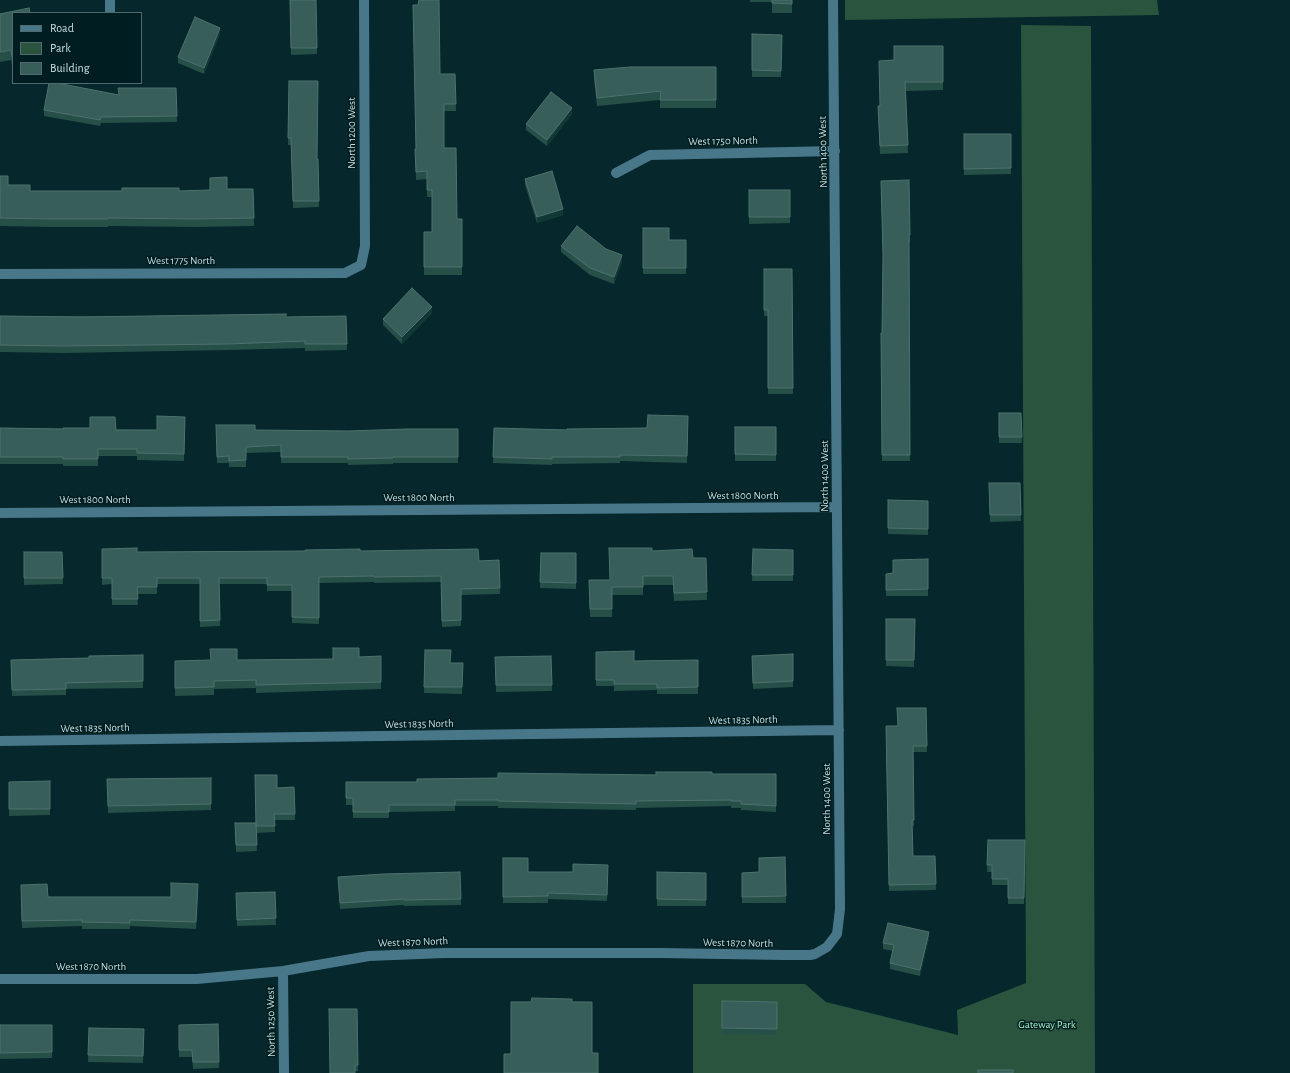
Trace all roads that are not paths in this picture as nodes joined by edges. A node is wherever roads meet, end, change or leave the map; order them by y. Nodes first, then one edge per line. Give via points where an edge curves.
1 (110, 0) edge
2 (364, 0) edge
3 (833, 0) edge
4 (110, 12) edge
5 (835, 151) junction
6 (616, 173) dead end
7 (361, 265) joint
8 (0, 274) edge
9 (837, 507) junction
10 (0, 513) edge
11 (839, 730) junction
12 (0, 741) edge
13 (827, 947) joint
14 (283, 971) junction
15 (0, 979) edge
16 (284, 1073) edge

1 - 4 street
2 - 7 street, North 1200 West via 365,246
3 - 5 street, North 1400 West
5 - 6 street, West 1750 North via 650,155
5 - 9 street, North 1400 West
7 - 8 street, West 1775 North via 344,273
9 - 10 street, West 1800 North
9 - 11 street, North 1400 West
11 - 12 street, West 1835 North
11 - 13 street, North 1400 West via 840,910 837,934
13 - 14 street, West 1870 North via 810,955 444,953 369,956
14 - 15 street, West 1870 North via 198,979
14 - 16 street, North 1250 West

